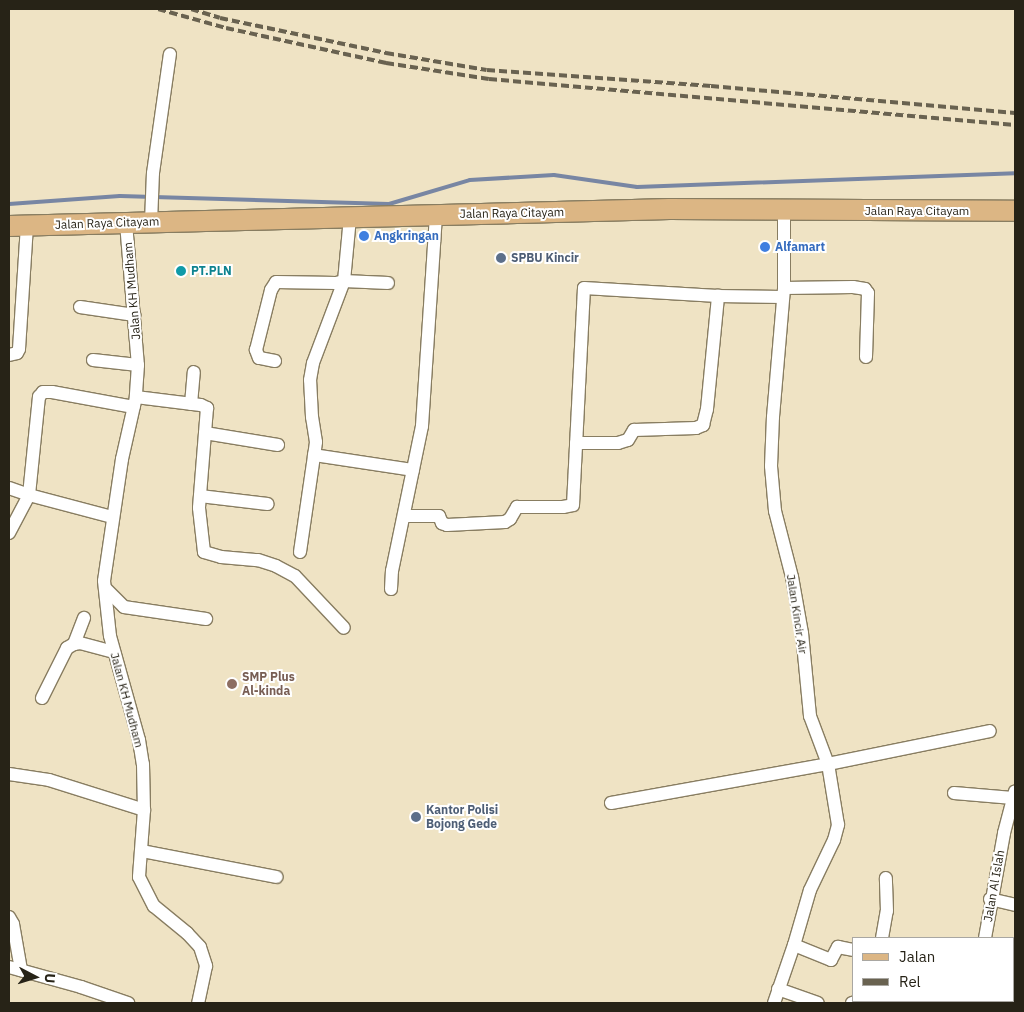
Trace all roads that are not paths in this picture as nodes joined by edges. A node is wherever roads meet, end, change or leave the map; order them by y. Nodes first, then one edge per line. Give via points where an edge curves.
1 (170, 54) dead end
2 (784, 211) junction
3 (1015, 211) edge
4 (152, 214) junction
5 (436, 214) junction
6 (350, 218) junction
7 (126, 223) junction
8 (18, 225) edge
9 (344, 281) junction
10 (388, 283) dead end
11 (783, 292) junction
12 (718, 296) junction
13 (80, 307) dead end
14 (134, 314) junction
15 (9, 355) edge
16 (866, 357) dead end
17 (93, 360) dead end
18 (275, 361) dead end
19 (138, 365) junction
20 (194, 372) dead end
21 (135, 402) junction
22 (191, 404) junction
23 (205, 432) junction
24 (576, 443) junction
25 (278, 444) dead end
26 (314, 455) junction
27 (414, 470) junction
28 (9, 488) edge
29 (29, 495) junction
30 (200, 496) junction
31 (268, 504) dead end
32 (405, 516) junction
33 (112, 517) junction
34 (9, 533) edge
35 (300, 552) dead end
36 (104, 584) junction
37 (391, 589) dead end
38 (84, 618) dead end
39 (206, 619) dead end
40 (344, 628) dead end
41 (74, 644) junction
42 (114, 652) junction
43 (42, 698) dead end
44 (990, 731) dead end
45 (828, 764) junction
46 (9, 774) edge
47 (954, 794) dead end
48 (1014, 794) edge
49 (611, 803) dead end
50 (144, 810) junction
51 (142, 851) junction
52 (277, 877) dead end
53 (886, 878) dead end
54 (990, 899) junction
55 (1015, 905) edge
56 (9, 918) edge
57 (882, 937) edge
58 (985, 937) edge
59 (794, 945) junction
60 (852, 950) edge
61 (15, 968) edge
62 (778, 989) junction
63 (107, 1000) edge
64 (976, 1002) edge
65 (128, 1003) edge
66 (198, 1003) edge
67 (774, 1003) edge
68 (818, 1003) edge
69 (1007, 1003) edge

1 - 4 street via 153,173
2 - 3 main road, Jalan Raya Citayam
2 - 5 main road, Jalan Raya Citayam via 670,209
2 - 11 street, Jalan Kincir Air
4 - 6 main road, Jalan Raya Citayam
4 - 7 main road, Jalan Raya Citayam
5 - 6 main road, Jalan Raya Citayam
5 - 27 street via 426,383
6 - 9 street
7 - 8 main road, Jalan Raya Citayam
7 - 14 street, Jalan KH Mudham
8 - 15 street via 19,349
9 - 10 street
9 - 18 street via 276,282 270,290 256,350 259,358
9 - 26 street via 313,363 310,380 316,442
11 - 12 street
11 - 16 street via 865,289 868,293
11 - 45 street, Jalan Kincir Air via 771,466 775,511 802,633 810,716
12 - 24 street via 703,425 634,430 628,440 618,443
12 - 24 street via 584,288
13 - 14 street
14 - 19 street, Jalan KH Mudham
17 - 19 street
19 - 21 street, Jalan KH Mudham
20 - 22 street
21 - 22 street
21 - 29 street via 43,392 39,397
21 - 33 street, Jalan KH Mudham
22 - 23 street via 207,408
23 - 25 street
23 - 30 street
24 - 32 street via 575,502 570,506 517,507 505,522 447,525 438,516
26 - 27 street
26 - 35 street
27 - 32 street
28 - 29 street
29 - 33 street
29 - 34 street
30 - 31 street
30 - 40 street via 204,552 258,560 295,576
32 - 37 street
33 - 36 street, Jalan KH Mudham
36 - 39 street via 124,607
36 - 42 street, Jalan KH Mudham
38 - 41 street
41 - 42 street
41 - 43 street via 67,648
42 - 50 street, Jalan KH Mudham via 139,740
44 - 45 street
45 - 49 street
45 - 59 street, Jalan Kincir Air via 838,825 810,890
46 - 50 street via 50,780
47 - 48 street
48 - 54 street, Jalan Al Islah
50 - 51 street, Jalan KH Mudham
51 - 52 street
51 - 66 street, Jalan KH Mudham via 139,877 145,892 154,906 200,947 204,956 206,966
53 - 57 street via 887,911
54 - 55 street
54 - 58 street, Jalan Al Islah
56 - 61 street via 13,924
59 - 60 street via 831,960 838,946
59 - 62 street, Jalan Kincir Air
61 - 63 street
62 - 67 street, Jalan Kincir Air
62 - 68 street
63 - 65 street
64 - 69 street

